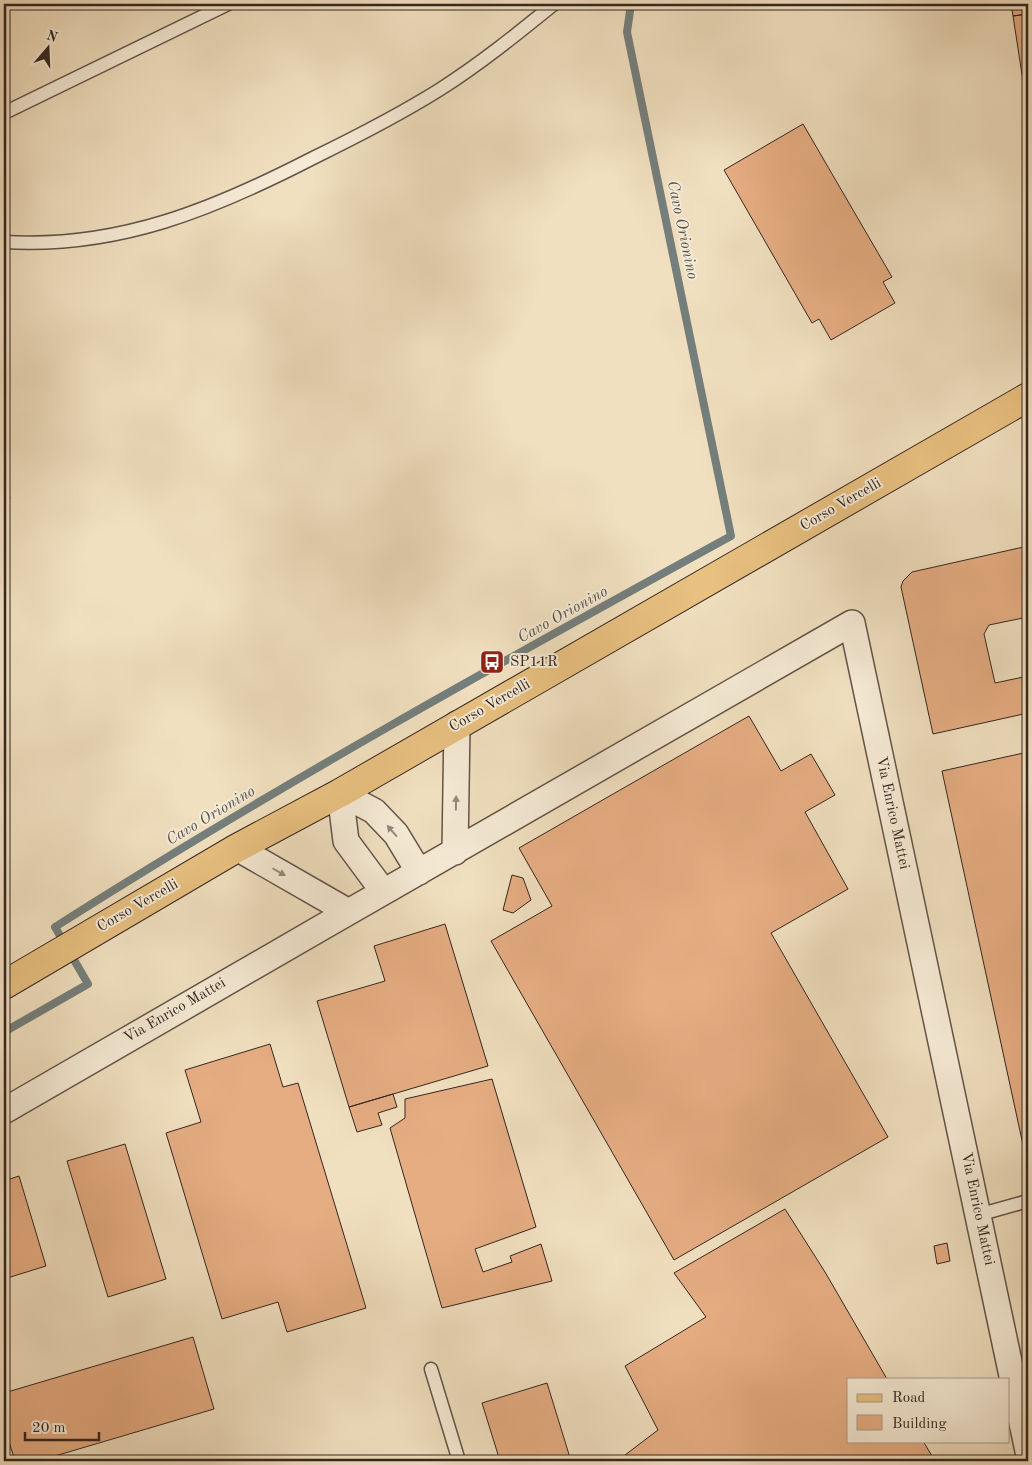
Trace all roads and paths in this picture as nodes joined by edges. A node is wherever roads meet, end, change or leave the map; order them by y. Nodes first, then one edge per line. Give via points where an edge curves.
1 (228, 4) edge
2 (554, 4) edge
3 (4, 113) edge
4 (4, 242) edge
5 (1028, 397) edge
6 (457, 724) junction
7 (340, 793) junction
8 (237, 848) junction
9 (455, 852) junction
10 (419, 872) junction
11 (383, 891) junction
12 (346, 911) junction
13 (4, 985) edge
14 (4, 1111) edge
15 (1028, 1200) edge
16 (978, 1214) junction
17 (431, 1369) dead end
18 (1028, 1450) edge
19 (459, 1461) edge

1 - 3 lane
2 - 4 lane via 511,40 440,89 369,130 254,188 195,213 140,230 86,240 30,244
5 - 6 main road, Corso Vercelli
6 - 7 main road, Corso Vercelli
9 -> 6 street
7 - 8 main road, Corso Vercelli
10 -> 7 street via 396,834 374,811
7 - 11 street via 346,841
8 -> 12 street
8 - 13 main road, Corso Vercelli
9 - 10 street, Via Enrico Mattei
9 - 16 street, Via Enrico Mattei via 852,623
10 - 11 street, Via Enrico Mattei
11 - 12 street, Via Enrico Mattei
12 - 14 street, Via Enrico Mattei
15 - 16 lane
16 - 18 street, Via Enrico Mattei
17 - 19 lane

